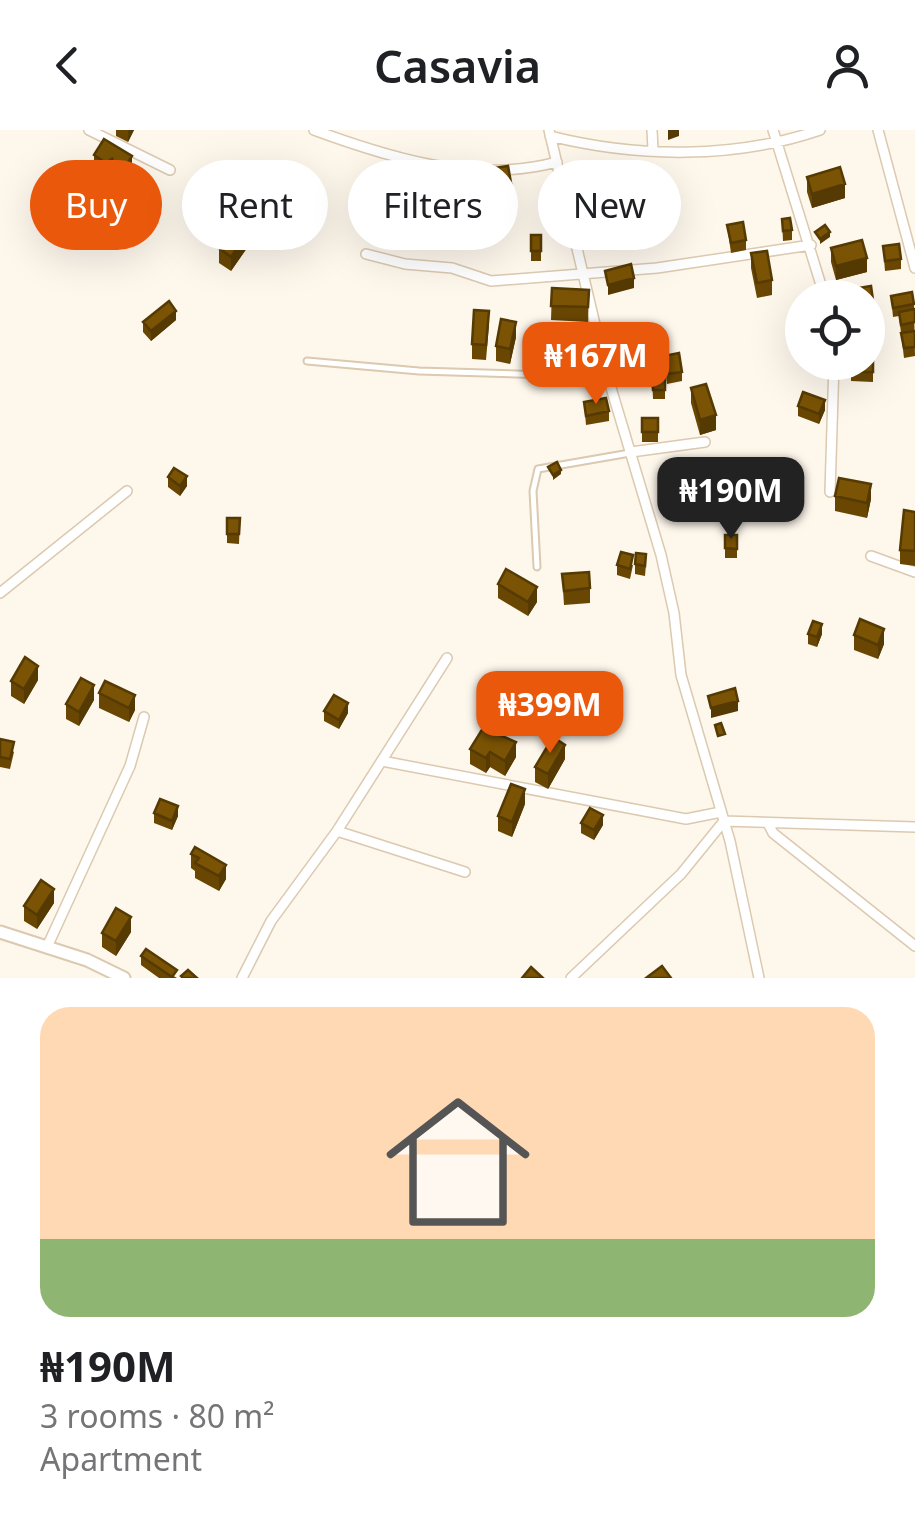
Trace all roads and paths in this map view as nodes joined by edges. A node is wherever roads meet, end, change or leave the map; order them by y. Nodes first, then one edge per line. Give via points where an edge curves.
1 (89, 130) edge
2 (314, 130) edge
3 (652, 130) edge
4 (773, 130) edge
5 (820, 130) edge
6 (878, 130) edge
7 (550, 133) edge
8 (777, 145) junction
9 (653, 150) junction
10 (557, 160) edge
11 (538, 167) edge
12 (170, 170) dead end
13 (812, 244) junction
14 (578, 250) edge
15 (366, 254) dead end
16 (915, 268) edge
17 (583, 273) junction
18 (821, 280) edge
19 (307, 361) dead end
20 (606, 370) junction
21 (833, 380) edge
22 (705, 442) dead end
23 (631, 452) junction
24 (127, 491) dead end
25 (830, 492) dead end
26 (872, 556) dead end
27 (538, 567) dead end
28 (915, 572) edge
29 (0, 593) edge
30 (447, 658) dead end
31 (144, 717) dead end
32 (382, 762) junction
33 (722, 817) junction
34 (770, 825) junction
35 (915, 827) edge
36 (337, 831) junction
37 (465, 872) dead end
38 (0, 932) edge
39 (47, 946) junction
40 (915, 946) edge
41 (124, 978) edge
42 (242, 978) edge
43 (571, 978) edge
44 (760, 978) edge

1 - 12 street
2 - 11 street via 468,173
3 - 9 street
4 - 8 street
5 - 8 street
6 - 16 street
7 - 9 street
7 - 10 street
8 - 9 street
8 - 13 street
13 - 17 street
13 - 18 street
14 - 17 street
15 - 17 street via 491,281
17 - 20 street
19 - 20 lane via 420,372 581,376
20 - 23 street
21 - 25 street
22 - 23 street
23 - 27 lane via 538,469
23 - 33 street via 670,594 681,675
24 - 29 street
26 - 28 street
30 - 32 street
31 - 39 street via 130,766
32 - 33 street via 686,819
32 - 36 street
33 - 34 street
33 - 43 street via 680,874
33 - 44 street
34 - 35 street
34 - 40 street
36 - 37 street
36 - 42 street via 272,922
38 - 39 street
39 - 41 street

